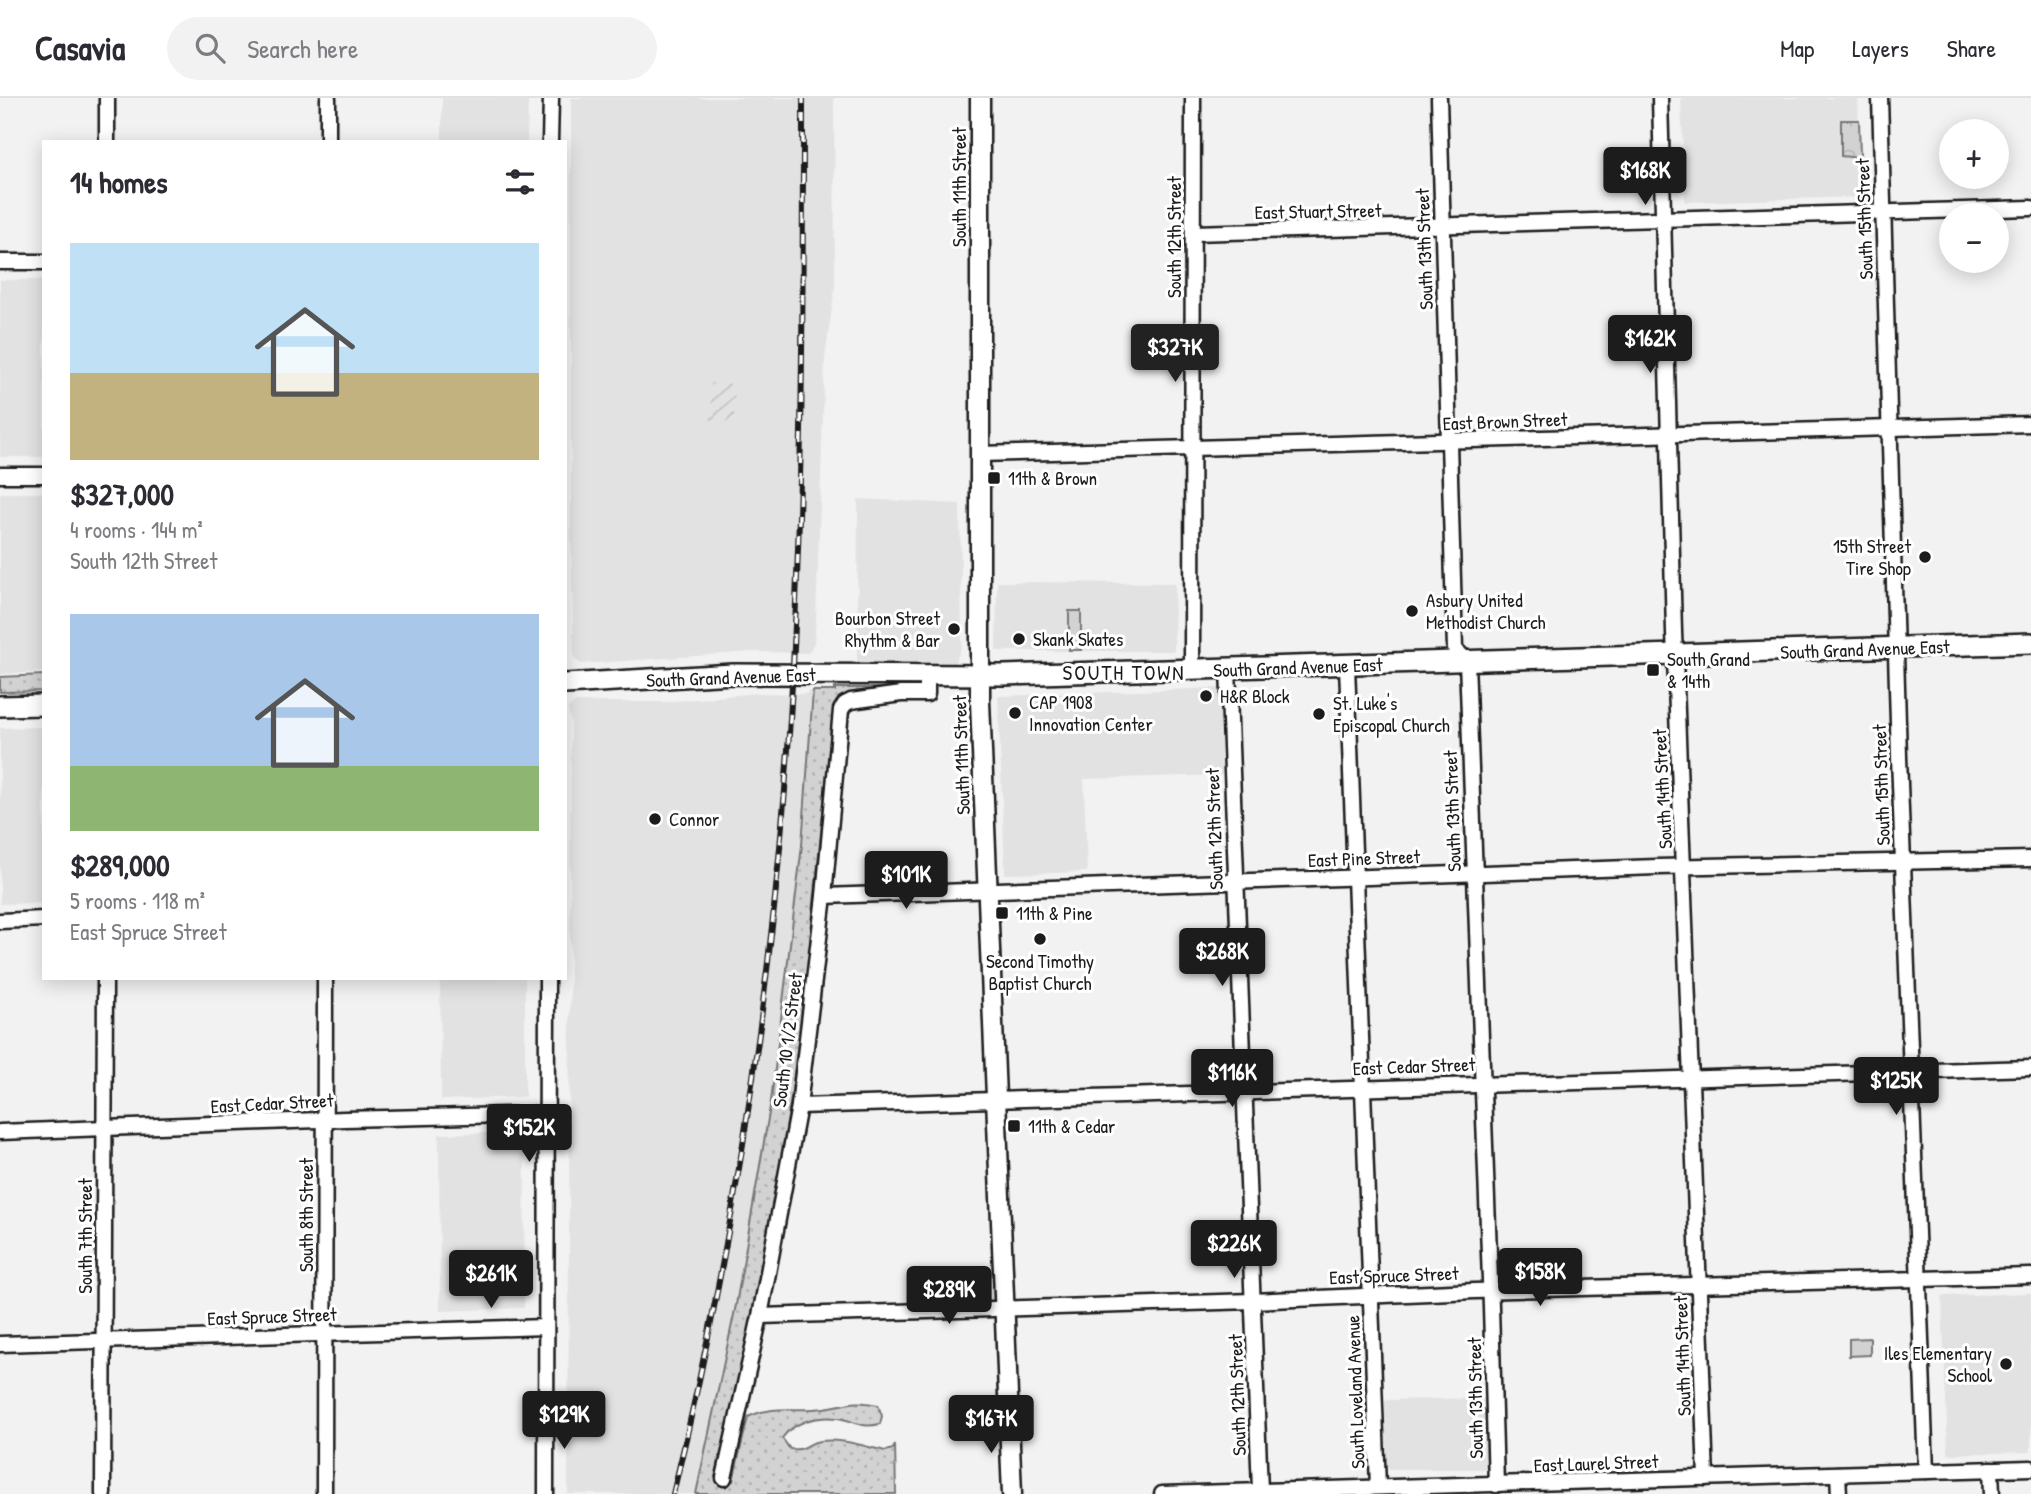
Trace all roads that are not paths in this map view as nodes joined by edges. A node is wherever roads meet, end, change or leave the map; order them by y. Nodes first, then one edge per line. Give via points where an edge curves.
1 (107, 98) edge
2 (328, 98) edge
3 (551, 98) edge
4 (980, 98) edge
5 (1193, 98) edge
6 (1439, 98) edge
7 (1660, 98) edge
8 (1880, 98) edge
9 (107, 140) edge
10 (328, 140) edge
11 (550, 140) edge
12 (2031, 208) edge
13 (1884, 213) junction
14 (1663, 220) junction
15 (1443, 227) junction
16 (1193, 233) junction
17 (0, 262) edge
18 (42, 262) edge
19 (2031, 424) edge
20 (1889, 428) junction
21 (1669, 435) junction
22 (1449, 442) junction
23 (1192, 449) junction
24 (979, 454) junction
25 (0, 474) edge
26 (42, 475) edge
27 (2031, 643) edge
28 (1895, 648) junction
29 (1675, 654) junction
30 (1467, 661) junction
31 (1347, 666) junction
32 (1228, 669) junction
33 (1192, 670) junction
34 (928, 675) junction
35 (979, 675) junction
36 (567, 684) edge
37 (42, 705) edge
38 (0, 706) edge
39 (2031, 859) edge
40 (1903, 862) junction
41 (1684, 867) junction
42 (1474, 874) junction
43 (1355, 878) junction
44 (1236, 881) junction
45 (988, 891) junction
46 (824, 896) junction
47 (42, 919) edge
48 (0, 921) edge
49 (105, 980) edge
50 (326, 980) edge
51 (547, 980) edge
52 (2031, 1068) edge
53 (1911, 1071) junction
54 (1691, 1077) junction
55 (1482, 1083) junction
56 (1363, 1087) junction
57 (1245, 1091) junction
58 (996, 1100) junction
59 (799, 1106) junction
60 (547, 1114) junction
61 (325, 1120) junction
62 (105, 1128) junction
63 (0, 1132) edge
64 (2031, 1276) edge
65 (1920, 1280) junction
66 (1699, 1286) junction
67 (1491, 1291) junction
68 (1371, 1296) junction
69 (1253, 1301) junction
70 (1004, 1308) junction
71 (760, 1316) junction
72 (545, 1327) junction
73 (325, 1333) junction
74 (104, 1340) junction
75 (0, 1344) edge
76 (2031, 1468) edge
77 (1991, 1469) junction
78 (1926, 1471) junction
79 (1838, 1474) junction
80 (724, 1478) dead end
81 (1706, 1479) junction
82 (1496, 1485) junction
83 (1378, 1487) junction
84 (1630, 1488) edge
85 (1260, 1490) junction
86 (1425, 1490) edge
87 (103, 1494) edge
88 (324, 1494) edge
89 (546, 1494) edge
90 (1012, 1494) edge
91 (1162, 1494) edge
92 (1839, 1494) edge
93 (1992, 1494) edge

1 - 9 street
2 - 10 street
3 - 11 street
4 - 24 street, South 11th Street
5 - 16 street, South 12th Street
6 - 15 street, South 13th Street
7 - 14 street, South 14th Street
8 - 13 street, South 15th Street
12 - 13 street, East Stuart Street
13 - 14 street, East Stuart Street
13 - 20 street, South 15th Street
14 - 15 street, East Stuart Street
14 - 21 street, South 14th Street
15 - 16 street, East Stuart Street
15 - 22 street, South 13th Street
16 - 23 street, South 12th Street
17 - 18 street
19 - 20 street, East Brown Street
20 - 21 street, East Brown Street
20 - 28 street, South 15th Street
21 - 22 street, East Brown Street
21 - 29 street, South 14th Street
22 - 23 street, East Brown Street
22 - 30 street, South 13th Street via 1455,649
23 - 24 street, East Brown Street
23 - 33 street, South 12th Street
24 - 35 street, South 11th Street
25 - 26 street
27 - 28 main road, South Grand Avenue East
28 - 29 main road, South Grand Avenue East
28 - 40 street, South 15th Street
29 - 30 main road, South Grand Avenue East
29 - 41 street, South 14th Street
30 - 31 main road, South Grand Avenue East
30 - 42 street, South 13th Street
31 - 32 main road, South Grand Avenue East
31 - 43 street, South Loveland Avenue
32 - 33 main road, South Grand Avenue East
32 - 44 street, South 12th Street
33 - 35 main road, South Grand Avenue East
34 - 35 main road, South Grand Avenue East
34 - 36 main road, South Grand Avenue East via 733,674
34 - 46 street, South 10 1/2 Street via 927,694 851,701 841,710
35 - 45 street, South 11th Street
37 - 38 main road
39 - 40 street, East Pine Street
40 - 41 street, East Pine Street
40 - 53 street, South 15th Street
41 - 42 street, East Pine Street
41 - 54 street, South 14th Street
42 - 43 street, East Pine Street
42 - 55 street, South 13th Street
43 - 44 street, East Pine Street
43 - 56 street, South Loveland Avenue
44 - 45 street, East Pine Street
44 - 57 street, South 12th Street
45 - 46 street, East Pine Street
45 - 58 street, South 11th Street
46 - 59 street, South 10 1/2 Street
47 - 48 street
49 - 62 street, South 7th Street
50 - 61 street, South 8th Street
51 - 60 street
52 - 53 street, East Cedar Street
53 - 54 street, East Cedar Street
53 - 65 street, South 15th Street
54 - 55 street, East Cedar Street
54 - 66 street, South 14th Street
55 - 56 street, East Cedar Street
55 - 67 street, South 13th Street
56 - 57 street, East Cedar Street
56 - 68 street, South Loveland Avenue
57 - 58 street, East Cedar Street
57 - 69 street, South 12th Street
58 - 59 street, East Cedar Street
58 - 70 street, South 11th Street
59 - 71 street, South 10 1/2 Street
60 - 61 street, East Cedar Street
60 - 72 street
61 - 62 street, East Cedar Street
61 - 73 street, South 8th Street
62 - 63 street, East Cedar Street
62 - 74 street, South 7th Street
64 - 65 street, East Spruce Street
65 - 66 street, East Spruce Street
65 - 78 street, South 15th Street
66 - 67 street, East Spruce Street
66 - 81 street, South 14th Street
67 - 68 street, East Spruce Street
67 - 82 street, South 13th Street
68 - 69 street, East Spruce Street
68 - 83 street, South Loveland Avenue
69 - 70 street, East Spruce Street
69 - 85 street, South 12th Street
70 - 71 street, East Spruce Street
70 - 90 street, South 11th Street
71 - 80 street, South 10 1/2 Street
72 - 73 street, East Spruce Street
72 - 89 street
73 - 74 street, East Spruce Street
73 - 88 street, South 8th Street
74 - 75 street, East Spruce Street
74 - 87 street, South 7th Street
76 - 77 street, East Laurel Street
77 - 78 street, East Laurel Street
77 - 93 street
78 - 79 street, East Laurel Street
79 - 81 street, East Laurel Street
79 - 92 street
81 - 84 street, East Laurel Street
82 - 84 street, East Laurel Street
82 - 86 street, East Laurel Street
83 - 85 street, East Laurel Street
83 - 86 street, East Laurel Street
85 - 91 street, East Laurel Street

